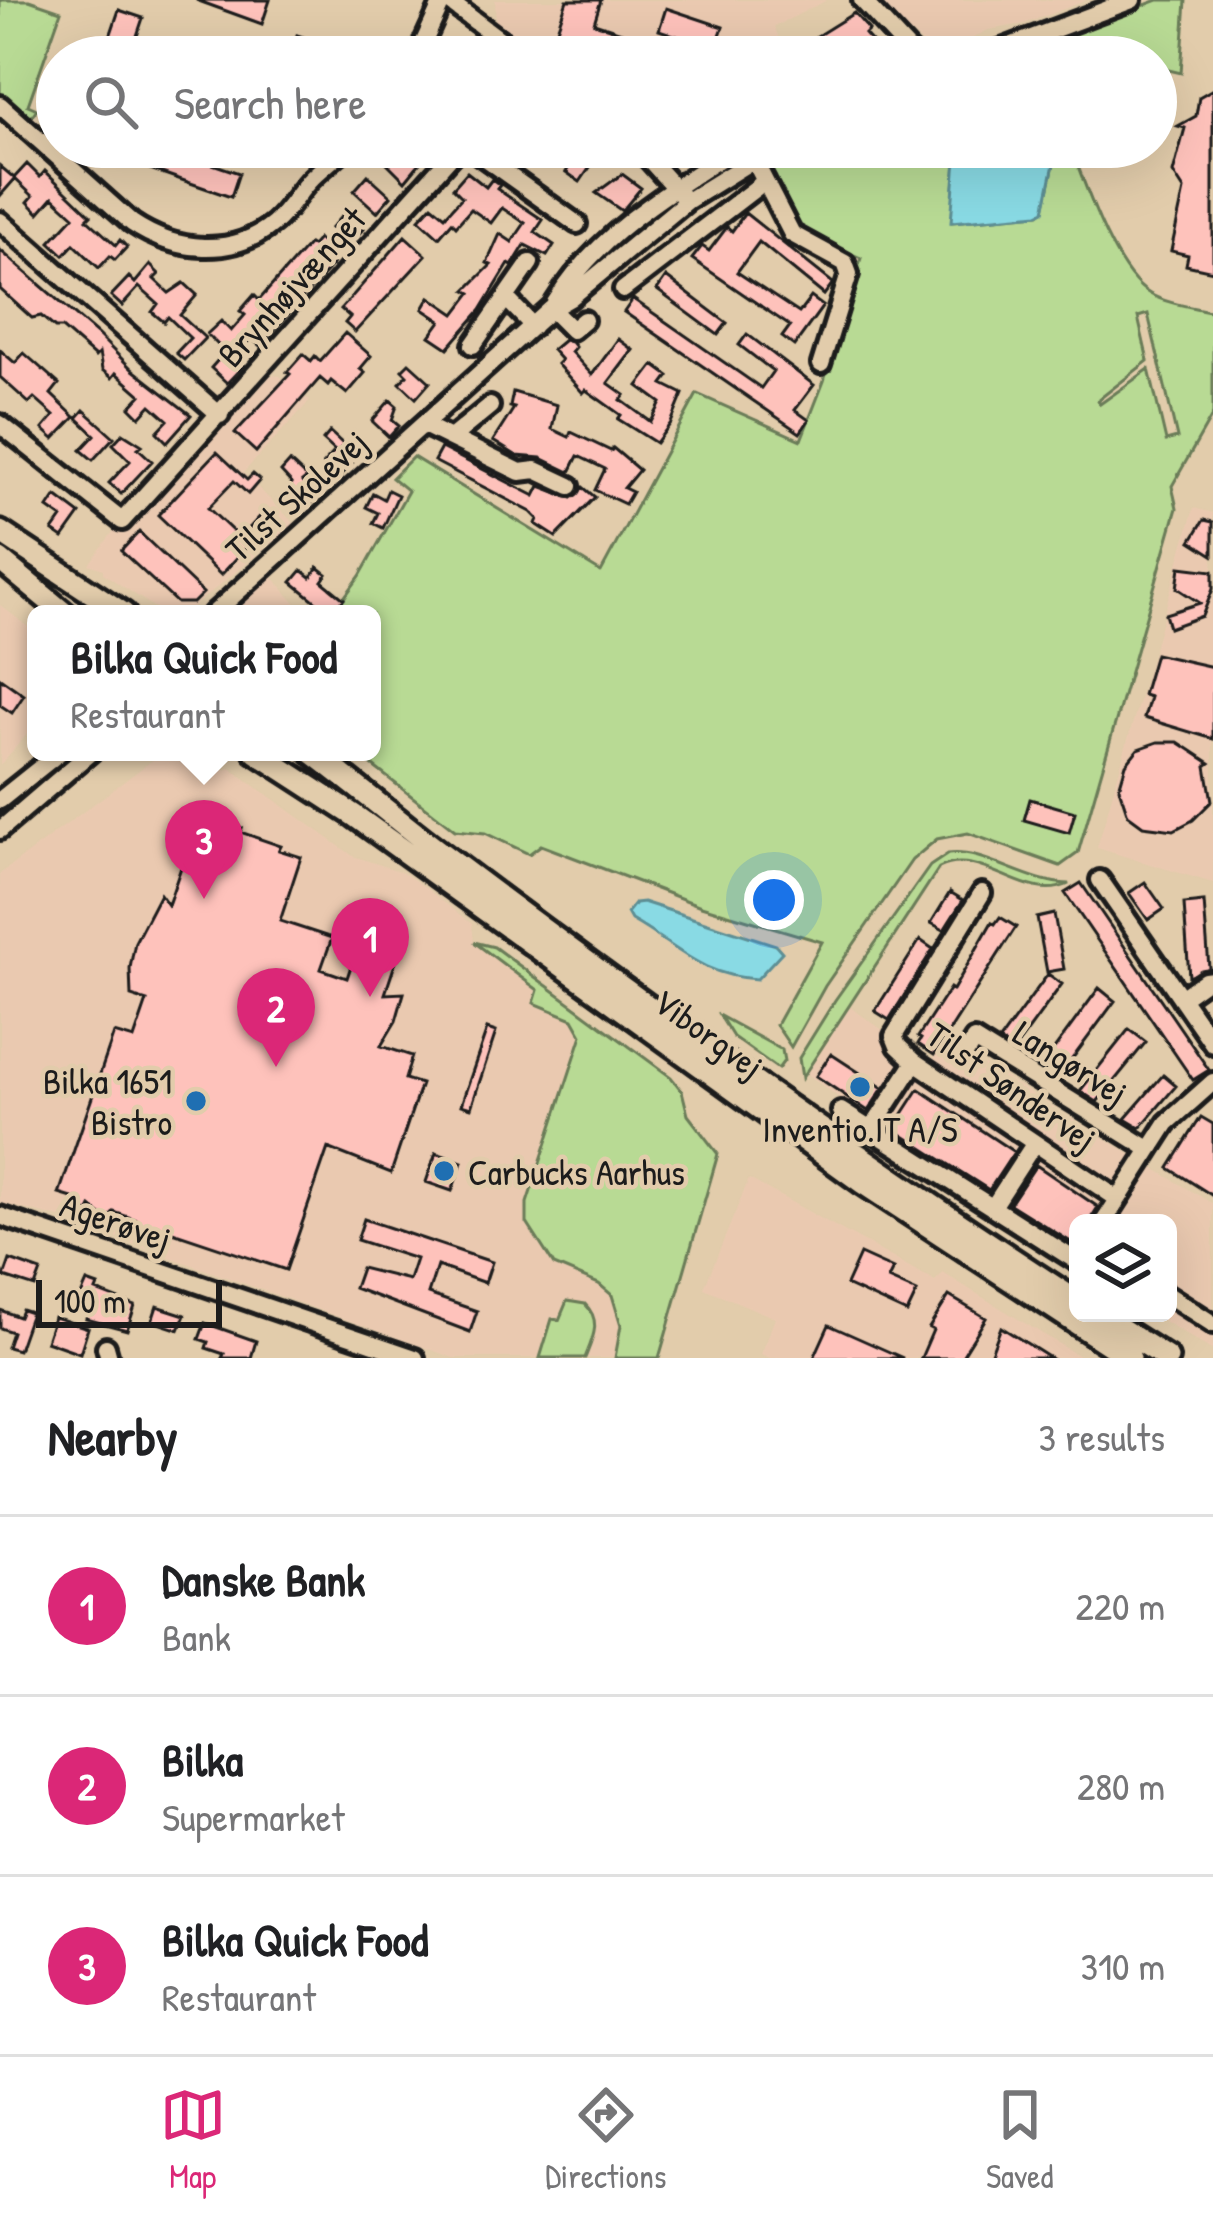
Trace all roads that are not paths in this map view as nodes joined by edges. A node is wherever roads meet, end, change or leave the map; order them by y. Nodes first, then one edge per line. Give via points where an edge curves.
1 (445, 0) edge
2 (862, 0) edge
3 (1132, 0) edge
4 (428, 36) edge
5 (494, 36) edge
6 (895, 36) edge
7 (1037, 36) edge
8 (0, 105) edge
9 (36, 137) edge
10 (70, 168) edge
11 (323, 168) edge
12 (440, 168) edge
13 (498, 168) edge
14 (657, 168) edge
15 (722, 168) edge
16 (756, 168) edge
17 (765, 181) junction
18 (681, 194) junction
19 (0, 221) edge
20 (577, 224) dead end
21 (530, 263) dead end
22 (623, 290) dead end
23 (506, 298) junction
24 (551, 309) junction
25 (584, 320) dead end
26 (533, 326) junction
27 (473, 345) dead end
28 (821, 364) dead end
29 (490, 406) dead end
30 (220, 415) junction
31 (0, 424) edge
32 (424, 424) junction
33 (451, 438) junction
34 (570, 486) dead end
35 (0, 532) edge
36 (0, 560) edge
37 (54, 605) edge
38 (110, 605) edge
39 (223, 605) edge
40 (49, 761) edge
41 (80, 761) edge
42 (270, 761) edge
43 (323, 761) edge
44 (0, 800) edge
45 (0, 830) edge
46 (1100, 880) dead end
47 (982, 893) dead end
48 (1213, 980) edge
49 (1181, 998) junction
50 (1213, 1044) edge
51 (964, 1056) dead end
52 (915, 1062) junction
53 (1209, 1092) edge
54 (842, 1111) dead end
55 (872, 1130) junction
56 (1034, 1144) junction
57 (1148, 1149) junction
58 (1118, 1199) junction
59 (993, 1207) junction
60 (1109, 1214) edge
61 (0, 1216) edge
62 (1069, 1256) edge
63 (1069, 1296) edge
64 (1177, 1301) edge
65 (1110, 1322) edge
66 (1213, 1324) edge
67 (415, 1358) edge
68 (1130, 1358) edge
69 (1167, 1358) edge

1 - 4 street
1 - 5 street
2 - 6 street
3 - 7 street
8 - 9 street
10 - 11 street via 157,238 218,247 271,226
12 - 30 street, Brynhøjvænget
13 - 20 street
14 - 18 street
15 - 18 street, Tilst Skolevej
16 - 17 street
17 - 22 street
17 - 28 street via 792,234 845,263 849,274
18 - 24 street, Tilst Skolevej
19 - 30 street, Brynhøjvænget
21 - 23 street
23 - 26 street
23 - 27 street
24 - 25 street via 572,330
24 - 26 street, Tilst Skolevej
26 - 32 street, Tilst Skolevej
29 - 33 street
30 - 31 street, Brynhøjvænget via 122,520
32 - 33 street
32 - 39 street, Tilst Skolevej
33 - 34 street
35 - 38 main road
36 - 37 main road
40 - 44 street
41 - 45 street
42 - 68 main road, Viborgvej via 863,1183
43 - 63 main road, Viborgvej via 742,1074
46 - 49 street
47 - 52 street, Tilst Søndervej via 894,1036
48 - 49 street
49 - 50 street
51 - 57 street, Langørvej via 974,1040
52 - 55 street
52 - 56 street, Tilst Søndervej
53 - 57 street, Langørvej via 1167,1123
54 - 55 street
55 - 59 street
56 - 58 street, Tilst Søndervej
56 - 59 street
57 - 58 street, Langørvej
58 - 60 street, Langørvej
59 - 62 street
61 - 67 street, Agerøvej
64 - 66 street
65 - 69 main road

